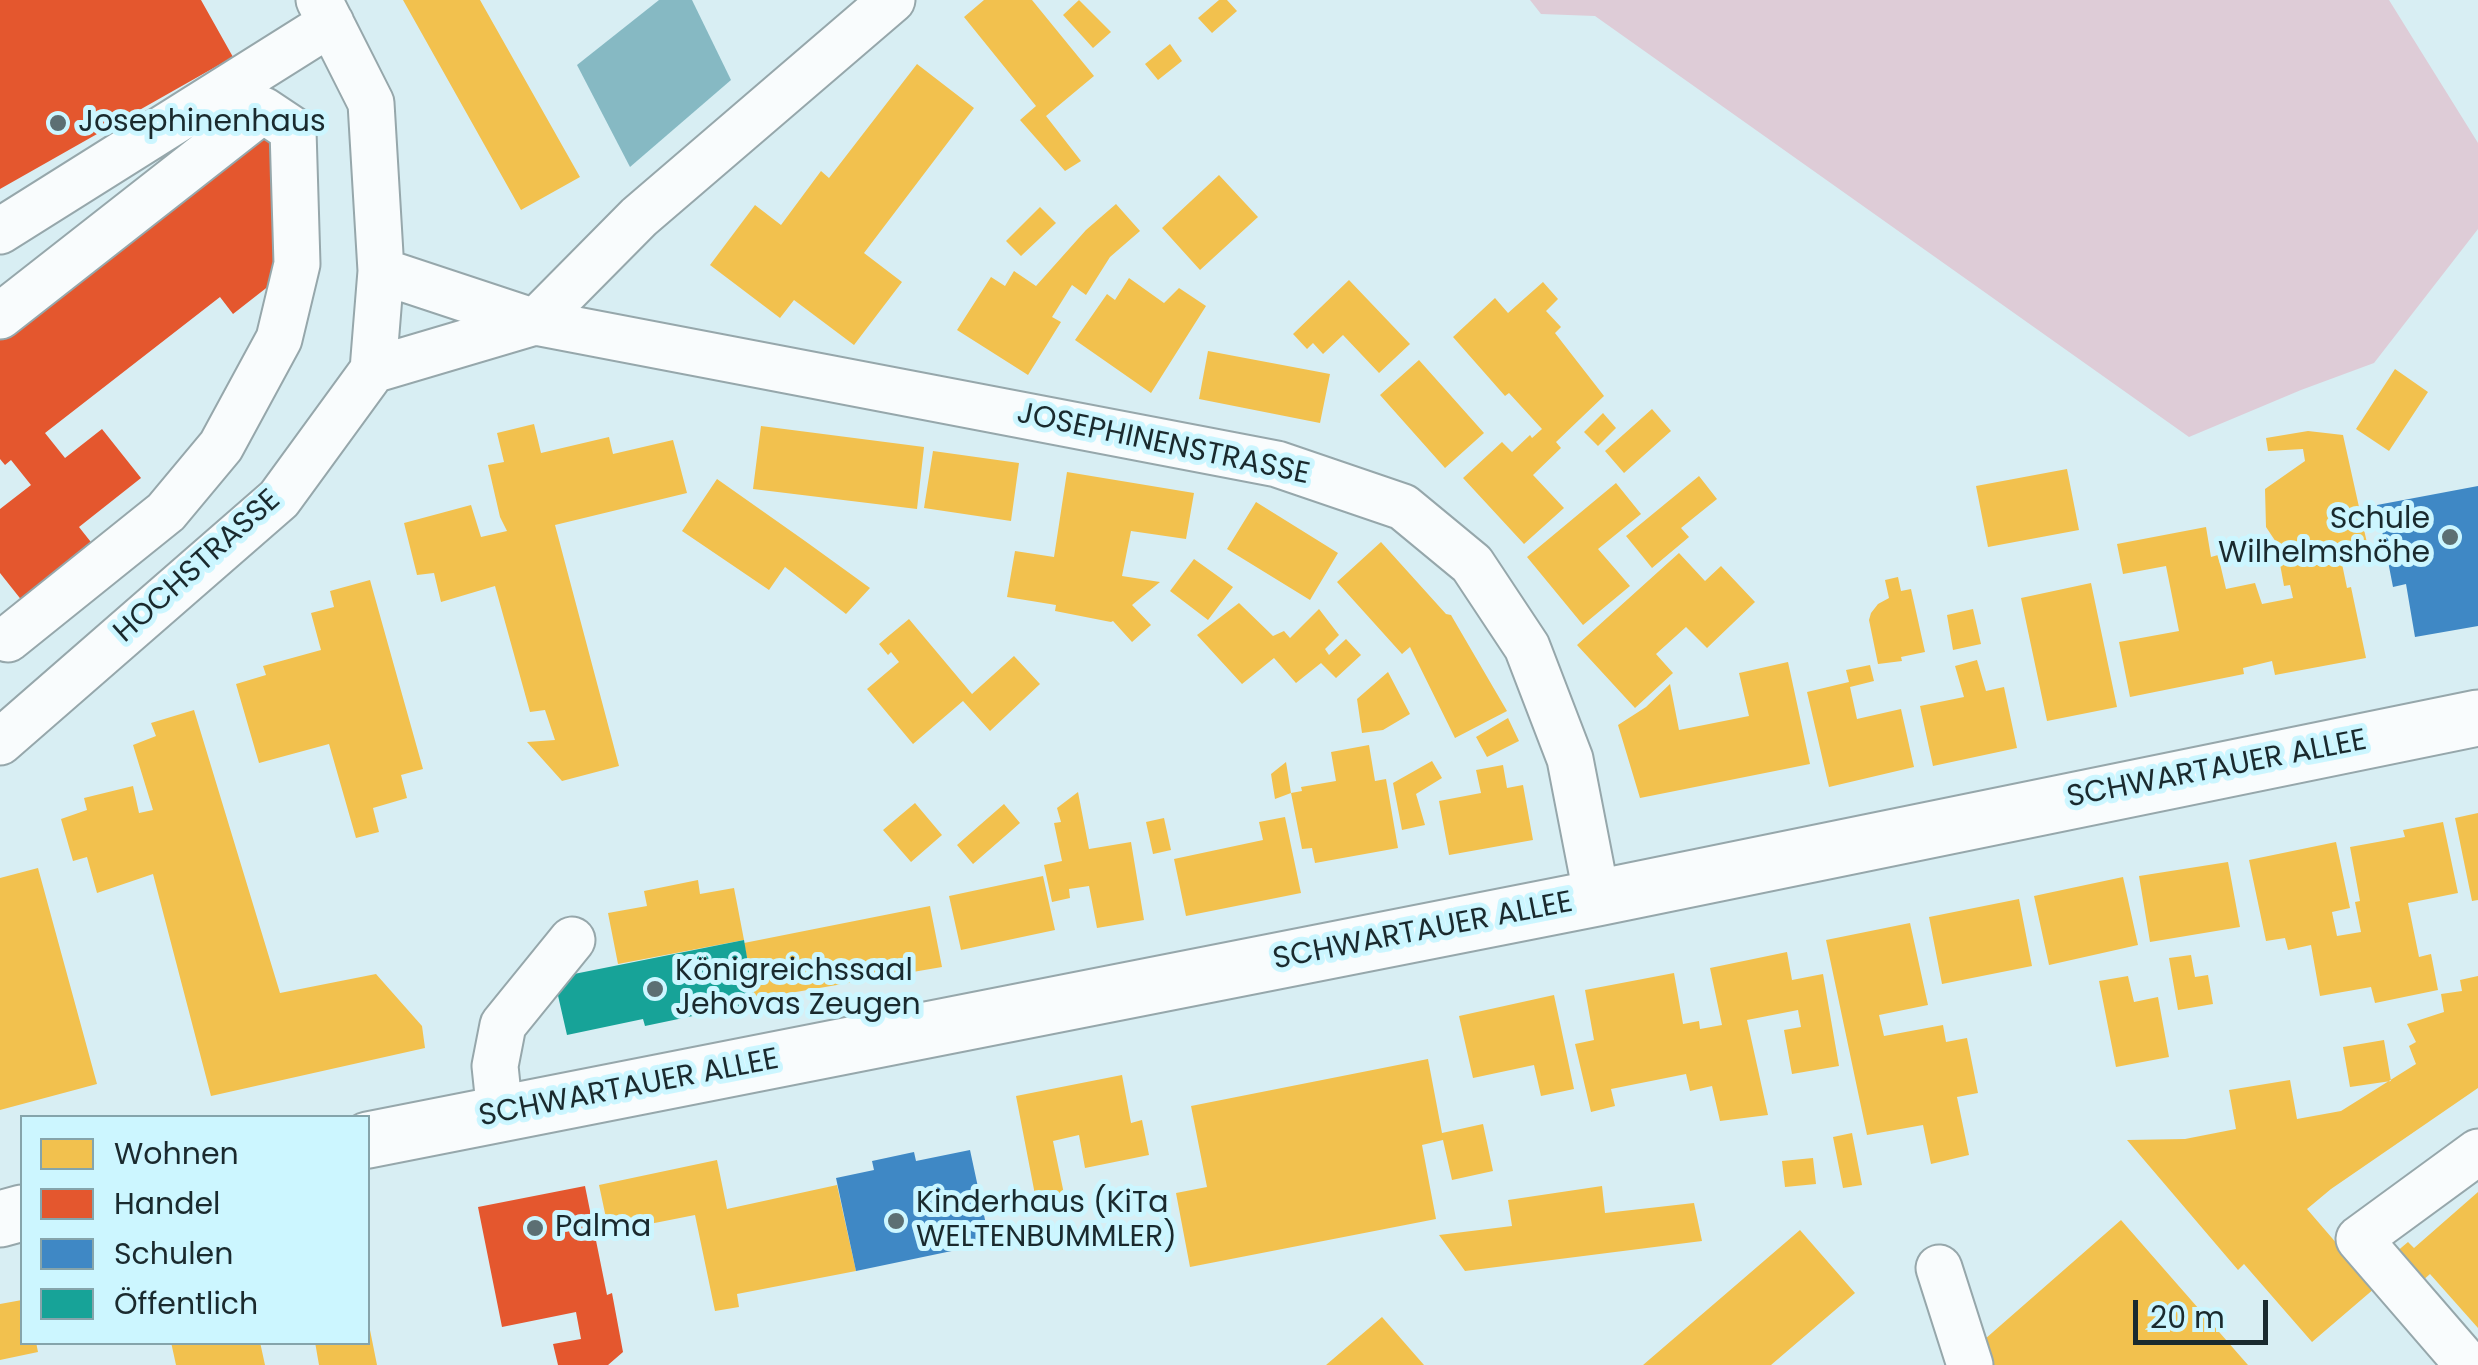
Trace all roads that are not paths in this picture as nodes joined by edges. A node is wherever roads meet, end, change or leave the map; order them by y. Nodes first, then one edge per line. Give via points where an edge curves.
1 (892, 0) edge
2 (325, 12) edge
3 (0, 231) edge
4 (382, 272) junction
5 (0, 316) edge
6 (535, 322) junction
7 (373, 370) junction
8 (4, 634) edge
9 (54, 696) junction
10 (2478, 718) edge
11 (0, 742) edge
12 (1598, 898) junction
13 (572, 940) dead end
14 (500, 1114) junction
15 (370, 1140) edge
16 (2478, 1152) edge
17 (1939, 1268) dead end
18 (1970, 1365) edge
19 (2468, 1365) edge

1 - 6 street via 639,218
2 - 3 street
2 - 4 street via 371,104
4 - 6 street
4 - 7 street
5 - 8 street via 263,110 293,130 297,264 279,339 221,446 166,512
6 - 7 street
6 - 12 street, JOSEPHINENSTRASSE via 1277,464 1403,507 1472,564 1526,646 1570,759
7 - 9 street, HOCHSTRASSE via 279,499
8 - 9 street
9 - 11 street, HOCHSTRASSE
10 - 12 main road, SCHWARTAUER ALLEE
12 - 14 main road, SCHWARTAUER ALLEE
13 - 14 street via 503,1025 495,1066
14 - 15 main road, SCHWARTAUER ALLEE
16 - 19 street via 2360,1239
17 - 18 street

